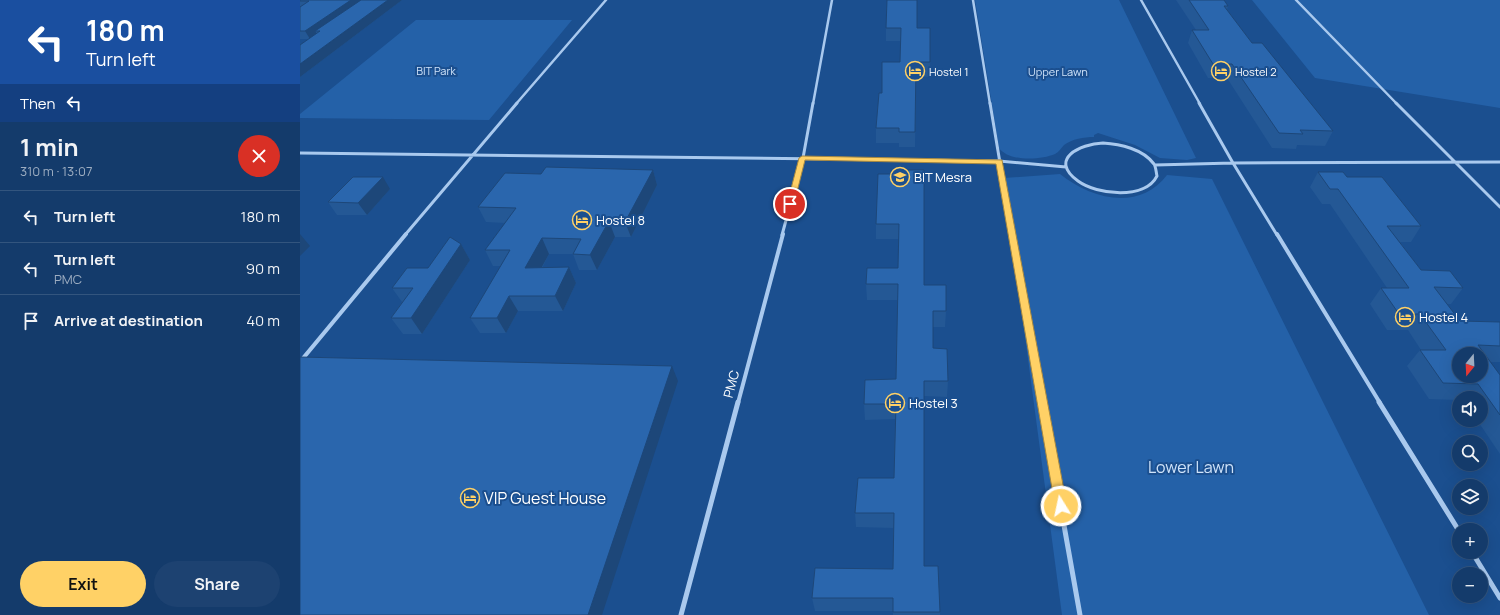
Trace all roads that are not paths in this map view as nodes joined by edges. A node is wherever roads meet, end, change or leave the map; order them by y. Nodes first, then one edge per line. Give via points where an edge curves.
1 (606, 0) edge
2 (832, 0) edge
3 (973, 0) edge
4 (1142, 0) edge
5 (1296, 0) edge
6 (300, 153) edge
7 (472, 155) junction
8 (802, 158) junction
9 (1453, 161) junction
10 (999, 162) junction
11 (1500, 162) edge
12 (1233, 163) junction
13 (1155, 165) junction
14 (1066, 167) junction
15 (1500, 207) edge
16 (300, 362) edge
17 (1453, 523) edge
18 (1476, 559) edge
19 (1500, 598) edge
20 (681, 615) edge
21 (1080, 615) edge

1 - 7 street
2 - 8 street, PMC
3 - 10 street
4 - 12 street
5 - 9 street
6 - 7 street
7 - 8 street
7 - 16 street
8 - 10 street
8 - 20 street, PMC
9 - 11 street
9 - 12 street
9 - 15 street
10 - 14 street
10 - 21 street
12 - 13 street
12 - 17 street
13 - 14 street via 1148,157 1135,150 1118,144 1101,143 1074,150 1067,157
13 - 14 street via 1157,176 1151,185 1139,191 1122,193 1103,191 1086,185 1073,177
18 - 19 street

